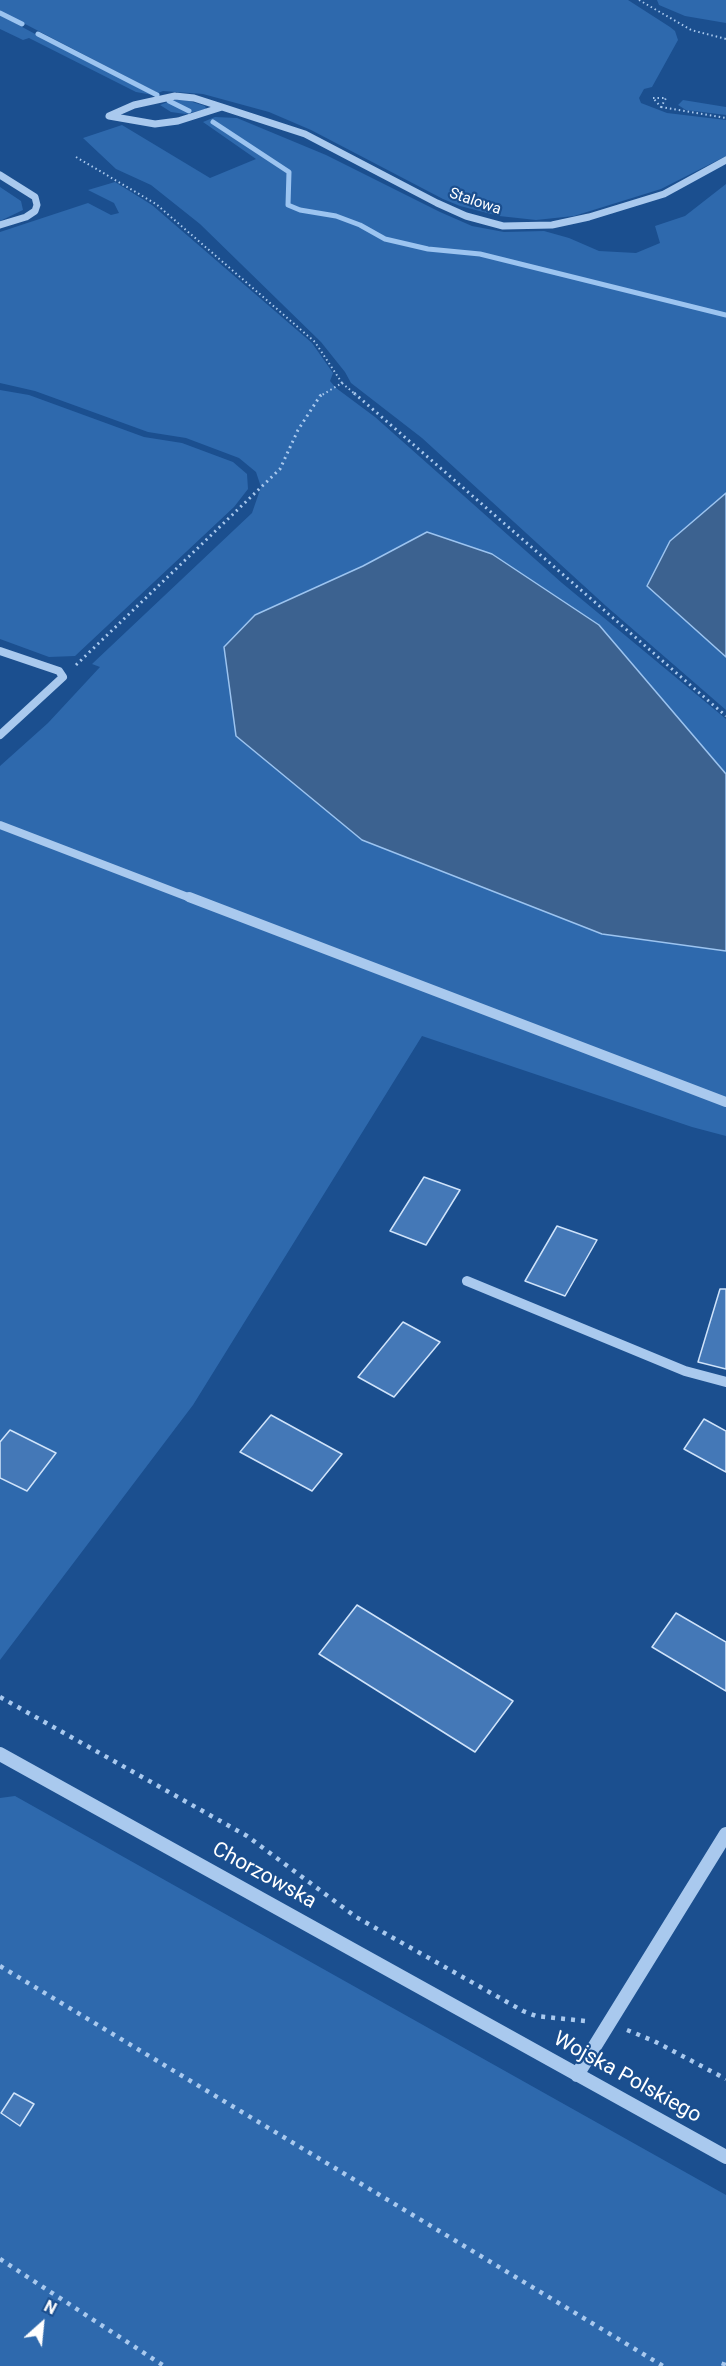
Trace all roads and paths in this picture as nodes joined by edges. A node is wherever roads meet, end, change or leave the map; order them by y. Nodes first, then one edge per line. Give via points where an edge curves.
1 (639, 0) edge
2 (726, 39) edge
3 (222, 107) junction
4 (661, 107) dead end
5 (726, 118) edge
6 (76, 157) dead end
7 (726, 160) edge
8 (0, 175) edge
9 (0, 225) edge
10 (342, 383) junction
11 (0, 651) edge
12 (63, 677) junction
13 (726, 716) edge
14 (0, 735) edge
15 (0, 825) edge
16 (726, 1102) edge
17 (467, 1281) dead end
18 (726, 1382) edge
19 (0, 1696) edge
20 (1, 1757) edge
21 (726, 1834) edge
22 (0, 1966) edge
23 (607, 2026) junction
24 (507, 2036) joint
25 (577, 2075) junction
26 (726, 2079) edge
27 (726, 2157) edge
28 (0, 2259) edge
29 (726, 2358) edge
30 (164, 2366) edge
31 (663, 2366) edge
32 (723, 2366) edge

1 - 2 path via 692,30
3 - 3 street, Stalowa via 175,96 134,105 109,116 155,124 178,122
3 - 7 street, Stalowa via 305,134 437,203 502,226 552,225 590,217 664,194
4 - 5 path
6 - 10 path via 156,204 315,342
8 - 9 street via 35,197 37,206 26,216
10 - 12 path via 320,396 280,469
10 - 13 path
11 - 12 street via 59,671
12 - 14 street
15 - 16 street
17 - 18 street via 685,1371
19 - 23 path via 247,1836 356,1917 523,2011
20 - 24 street, Chorzowska
21 - 23 street
22 - 31 path
23 - 25 street
23 - 26 path via 654,2041
24 - 25 street, Wojska Polskiego
25 - 27 street, Wojska Polskiego
28 - 30 path
29 - 32 path

